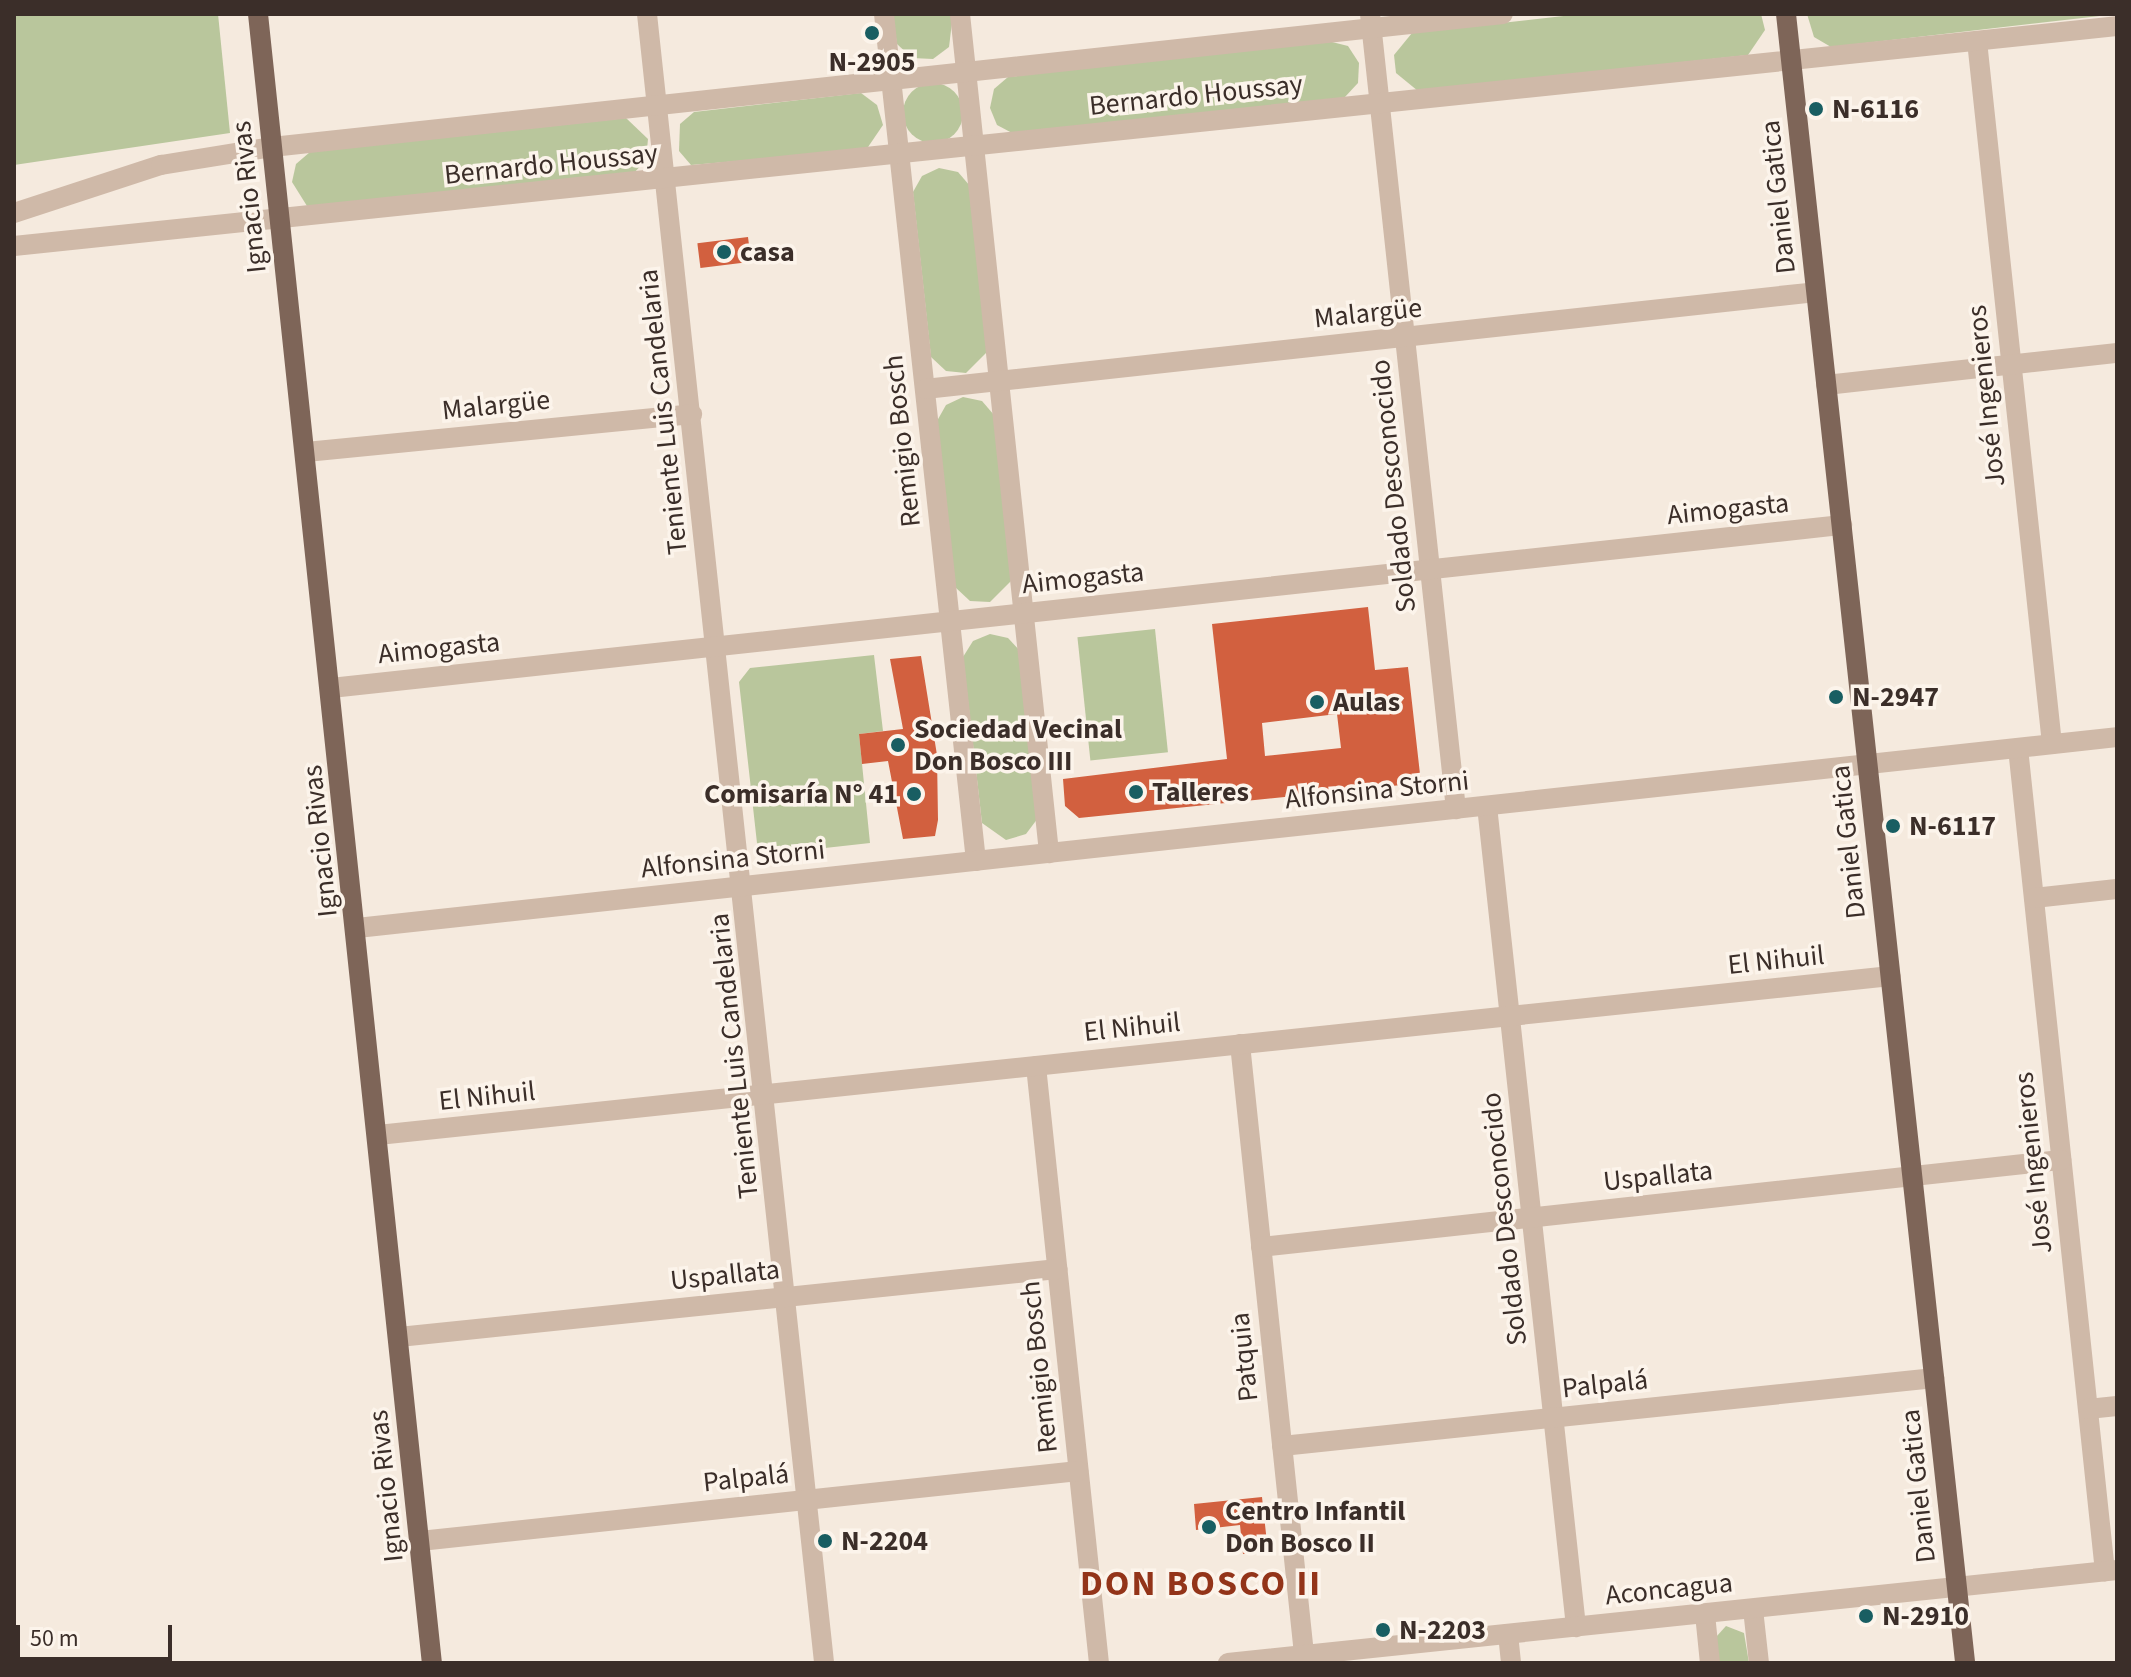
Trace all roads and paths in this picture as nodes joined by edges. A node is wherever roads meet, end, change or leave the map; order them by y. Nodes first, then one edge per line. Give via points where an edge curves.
1 (258, 14) edge
2 (647, 14) edge
3 (884, 14) edge
4 (960, 14) edge
5 (1503, 14) edge
6 (1786, 14) edge
7 (1371, 21) edge
8 (2117, 26) edge
9 (1977, 41) junction
10 (1791, 60) junction
11 (966, 72) junction
12 (891, 80) junction
13 (1380, 104) junction
14 (657, 105) junction
15 (272, 147) junction
16 (974, 147) junction
17 (899, 155) junction
18 (665, 180) junction
19 (14, 213) edge
20 (280, 221) junction
21 (14, 246) edge
22 (1816, 292) junction
23 (1405, 337) junction
24 (2117, 353) edge
25 (2011, 365) junction
26 (999, 381) junction
27 (1826, 385) junction
28 (925, 389) junction
29 (692, 414) junction
30 (306, 452) junction
31 (1842, 525) junction
32 (1430, 569) junction
33 (1023, 613) junction
34 (950, 621) junction
35 (718, 646) junction
36 (331, 688) junction
37 (2117, 737) edge
38 (2052, 744) junction
39 (2018, 748) junction
40 (1868, 765) junction
41 (1487, 806) junction
42 (1456, 809) junction
43 (1049, 853) junction
44 (976, 861) junction
45 (745, 886) junction
46 (2117, 889) edge
47 (2034, 898) junction
48 (357, 928) junction
49 (1891, 976) junction
50 (1510, 1016) junction
51 (1240, 1044) junction
52 (1036, 1066) junction
53 (766, 1094) junction
54 (378, 1135) junction
55 (2061, 1160) junction
56 (1913, 1176) junction
57 (1532, 1218) junction
58 (1261, 1247) junction
59 (1057, 1269) junction
60 (786, 1297) junction
61 (399, 1337) junction
62 (1934, 1378) junction
63 (2117, 1406) edge
64 (2088, 1409) junction
65 (1553, 1418) junction
66 (1282, 1446) junction
67 (1078, 1471) junction
68 (807, 1499) junction
69 (420, 1541) junction
70 (2111, 1571) edge
71 (1957, 1588) junction
72 (1753, 1609) junction
73 (1705, 1614) junction
74 (1576, 1627) junction
75 (1508, 1634) junction
76 (1305, 1659) edge
77 (432, 1663) edge
78 (824, 1663) edge
79 (1099, 1663) edge
80 (1228, 1663) edge
81 (1511, 1663) edge
82 (1710, 1663) edge
83 (1759, 1663) edge
84 (1965, 1663) edge

1 - 15 main road, Ignacio Rivas
2 - 14 street, Teniente Luis Candelaria
3 - 12 street, Remigio Bosch
4 - 11 street
5 - 7 street, Bernardo Houssay
6 - 10 main road, Daniel Gatica
7 - 11 street, Bernardo Houssay
7 - 13 street, Soldado Desconocido
8 - 9 street, Bernardo Houssay
9 - 10 street, Bernardo Houssay
9 - 25 street, José Ingenieros
10 - 13 street, Bernardo Houssay
10 - 22 main road, Daniel Gatica
11 - 12 street, Bernardo Houssay
11 - 16 street
12 - 14 street, Bernardo Houssay
12 - 17 street, Remigio Bosch
13 - 16 street, Bernardo Houssay
13 - 23 street, Soldado Desconocido
14 - 15 street, Bernardo Houssay
14 - 18 street, Teniente Luis Candelaria
15 - 19 street, Bernardo Houssay via 161,165
15 - 20 main road, Ignacio Rivas
16 - 17 street, Bernardo Houssay
16 - 26 street
17 - 18 street, Bernardo Houssay
17 - 28 street, Remigio Bosch
18 - 20 street, Bernardo Houssay
18 - 29 street, Teniente Luis Candelaria
20 - 21 street, Bernardo Houssay via 68,235
20 - 30 main road, Ignacio Rivas
22 - 23 street, Malargüe
22 - 27 main road, Daniel Gatica
23 - 26 street, Malargüe
23 - 32 street, Soldado Desconocido
24 - 25 street
25 - 27 street
25 - 38 street, José Ingenieros
26 - 28 street, Malargüe
26 - 33 street
27 - 31 main road, Daniel Gatica
28 - 34 street, Remigio Bosch
29 - 30 street, Malargüe
29 - 35 street, Teniente Luis Candelaria
30 - 36 main road, Ignacio Rivas
31 - 32 street, Aimogasta
31 - 40 main road, Daniel Gatica
32 - 33 street, Aimogasta
32 - 42 street, Soldado Desconocido
33 - 34 street, Aimogasta
33 - 43 street
34 - 35 street, Aimogasta
34 - 44 street, Remigio Bosch
35 - 36 street, Aimogasta
35 - 45 street, Teniente Luis Candelaria
36 - 48 main road, Ignacio Rivas
37 - 38 street, Alfonsina Storni
38 - 39 street, Alfonsina Storni
39 - 40 street, Alfonsina Storni
39 - 47 street, José Ingenieros
40 - 41 street, Alfonsina Storni
40 - 49 main road, Daniel Gatica
41 - 42 street, Alfonsina Storni
41 - 50 street, Soldado Desconocido
42 - 43 street, Alfonsina Storni
43 - 44 street, Alfonsina Storni
44 - 45 street, Alfonsina Storni
45 - 48 street, Alfonsina Storni
45 - 53 street, Teniente Luis Candelaria
46 - 47 street
47 - 55 street, José Ingenieros
48 - 54 main road, Ignacio Rivas
49 - 50 street, El Nihuil
49 - 56 main road, Daniel Gatica
50 - 51 street, El Nihuil
50 - 57 street, Soldado Desconocido
51 - 52 street, El Nihuil
51 - 58 street, Patquia
52 - 53 street, El Nihuil
52 - 59 street, Remigio Bosch
53 - 54 street, El Nihuil
53 - 60 street, Teniente Luis Candelaria
54 - 61 main road, Ignacio Rivas
55 - 56 street, Uspallata
55 - 64 street, José Ingenieros
56 - 57 street, Uspallata
56 - 62 main road, Daniel Gatica
57 - 58 street, Uspallata
57 - 65 street, Soldado Desconocido
58 - 66 street, Patquia
59 - 60 street, Uspallata
59 - 67 street, Remigio Bosch
60 - 61 street, Uspallata
60 - 68 street, Teniente Luis Candelaria
61 - 69 main road, Ignacio Rivas
62 - 65 street, Palpalá
62 - 71 main road, Daniel Gatica
63 - 64 street
64 - 70 street, José Ingenieros
65 - 66 street, Palpalá
65 - 74 street, Soldado Desconocido
66 - 76 street, Patquia
67 - 68 street, Palpalá
67 - 79 street, Remigio Bosch
68 - 69 street, Palpalá
68 - 78 street, Teniente Luis Candelaria
69 - 77 main road, Ignacio Rivas
70 - 71 street, Aconcagua
71 - 72 street, Aconcagua
71 - 84 main road, Daniel Gatica
72 - 73 street, Aconcagua
72 - 83 street
73 - 74 street, Aconcagua
73 - 82 street
74 - 75 street, Aconcagua
75 - 76 street, Aconcagua
75 - 81 street
76 - 80 street, Aconcagua

